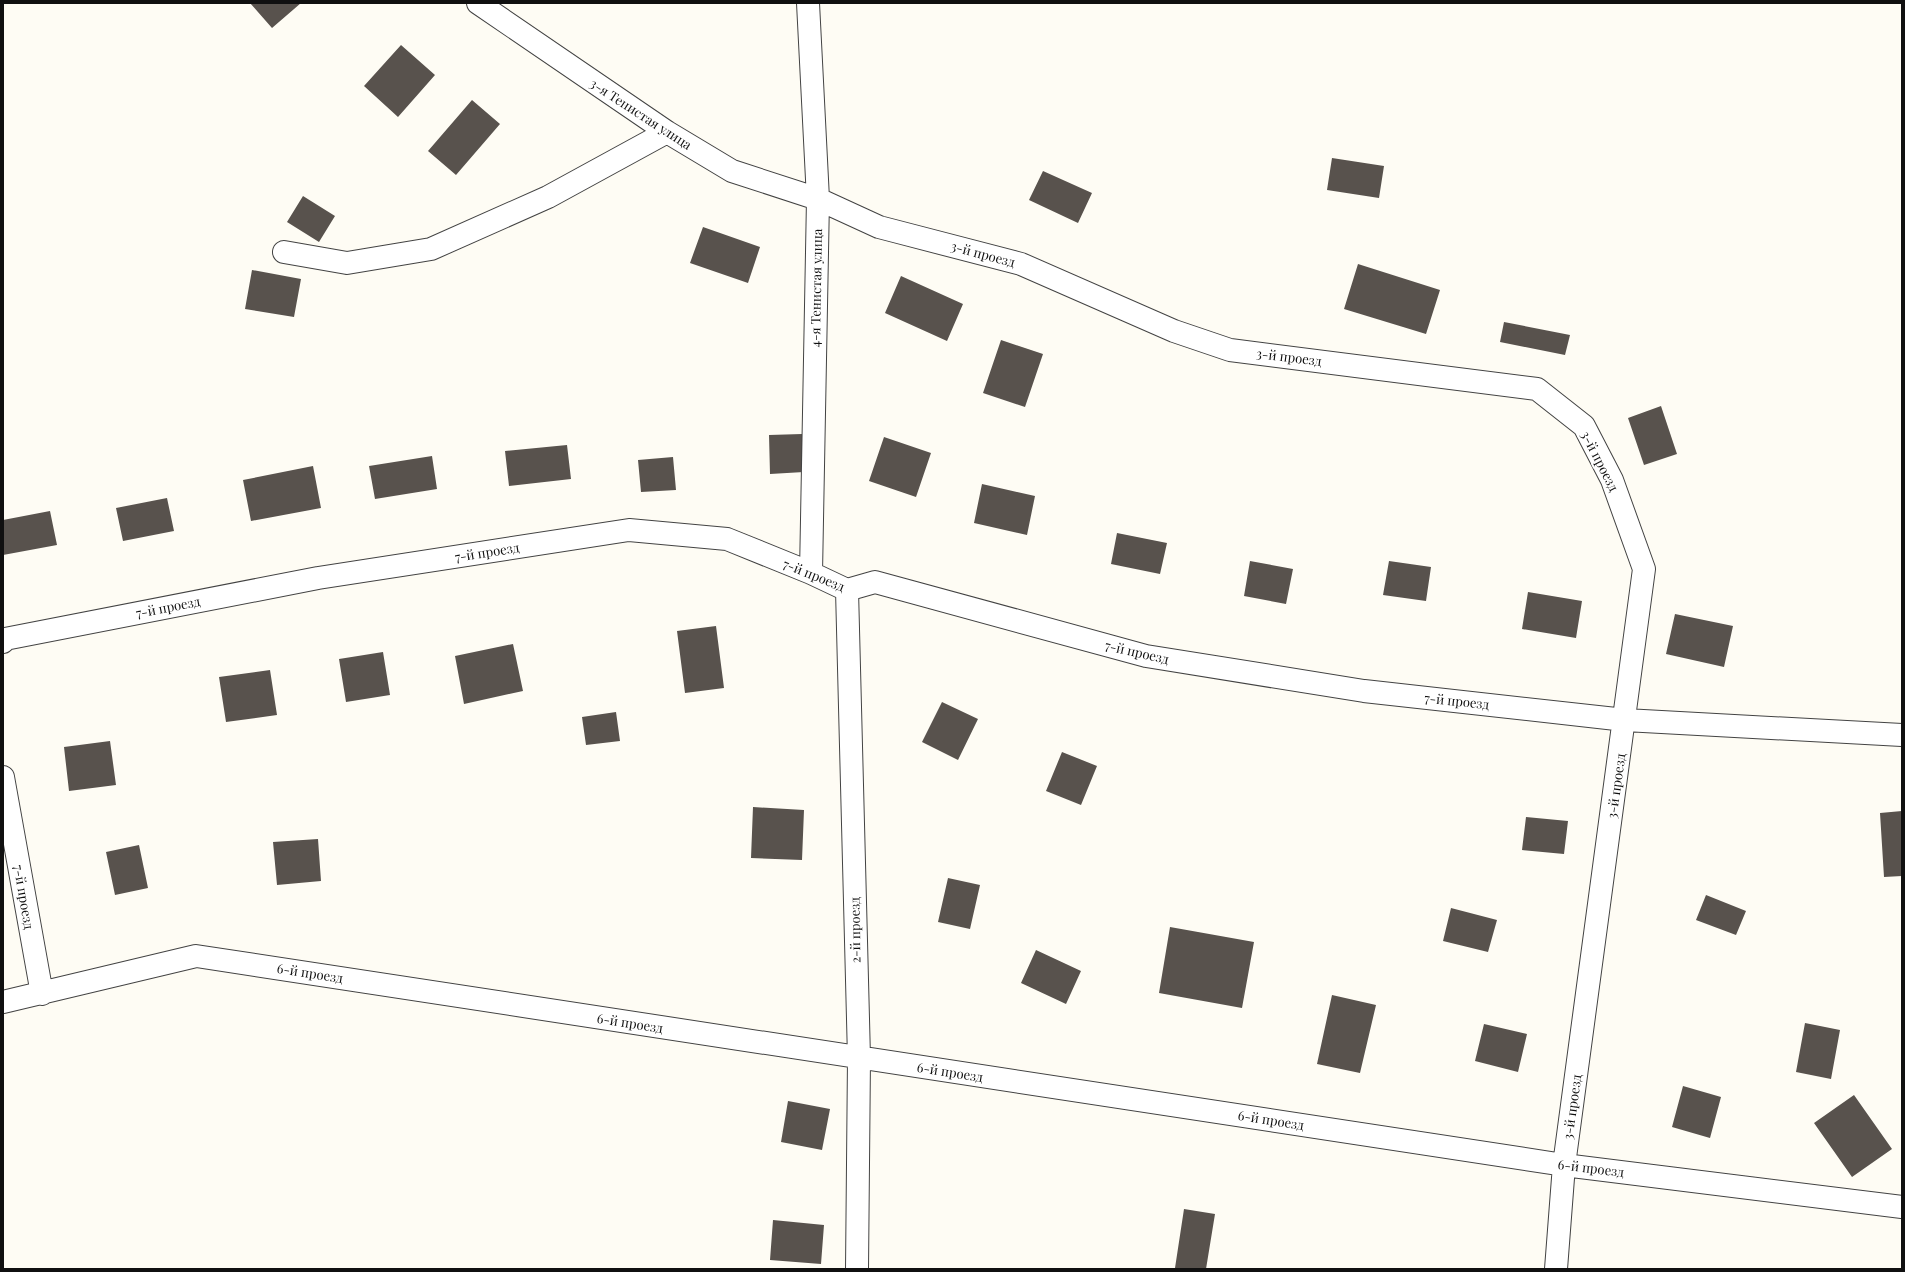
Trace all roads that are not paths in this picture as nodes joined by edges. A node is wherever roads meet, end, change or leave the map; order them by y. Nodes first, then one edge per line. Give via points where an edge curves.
1 (478, 3) edge
2 (808, 3) edge
3 (667, 132) junction
4 (818, 199) junction
5 (284, 252) dead end
6 (811, 573) junction
7 (846, 590) junction
8 (3, 642) edge
9 (1625, 720) junction
10 (1902, 735) edge
11 (3, 777) edge
12 (42, 994) junction
13 (3, 1002) edge
14 (858, 1058) junction
15 (1564, 1165) junction
16 (1902, 1207) edge
17 (856, 1269) edge
18 (1556, 1269) edge

1 - 3 street, 3-я Тенистая улица
2 - 4 street, 4-я Тенистая улица
3 - 4 street, 3-я Тенистая улица via 732,171
3 - 5 street via 548,197 431,249 347,263
4 - 6 street, 4-я Тенистая улица
4 - 9 street, 3-й проезд via 879,227 1021,264 1174,331 1230,350 1537,389 1584,426 1612,480 1644,569
6 - 7 street, 7-й проезд
6 - 8 street, 7-й проезд via 727,539 629,530 318,578 5,639
7 - 9 street, 7-й проезд via 876,582 1161,659 1364,692
7 - 14 street, 2-й проезд
9 - 10 street, 7-й проезд
9 - 15 street, 3-й проезд
11 - 12 street, 7-й проезд
12 - 13 street, 6-й проезд
12 - 14 street, 6-й проезд via 196,956
14 - 15 street, 6-й проезд
14 - 17 street, 2-й проезд
15 - 16 street, 6-й проезд
15 - 18 street, 3-й проезд

